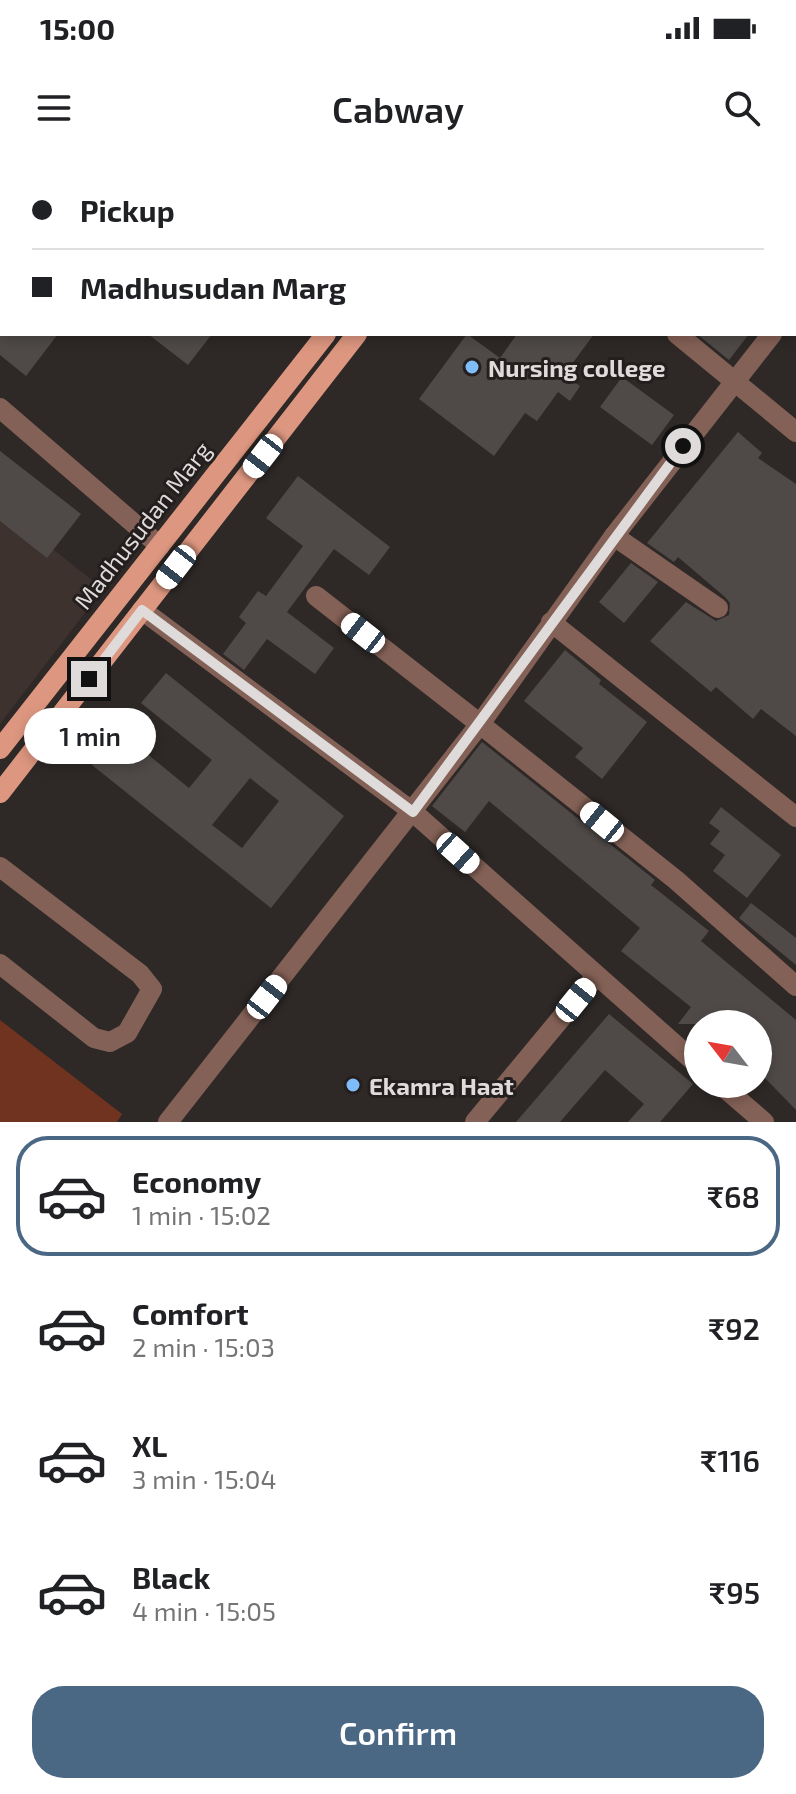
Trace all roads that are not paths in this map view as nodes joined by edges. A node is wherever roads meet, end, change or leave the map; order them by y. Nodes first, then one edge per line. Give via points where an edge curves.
1 (324, 336) edge
2 (355, 336) edge
3 (680, 336) edge
4 (770, 336) edge
5 (735, 379) junction
6 (0, 408) edge
7 (796, 432) edge
8 (614, 536) junction
9 (160, 546) junction
10 (316, 596) dead end
11 (718, 608) dead end
12 (142, 610) junction
13 (551, 622) junction
14 (480, 724) junction
15 (0, 749) edge
16 (0, 793) edge
17 (413, 812) junction
18 (796, 817) edge
19 (0, 867) edge
20 (0, 964) edge
21 (596, 976) junction
22 (796, 986) edge
23 (684, 1053) edge
24 (736, 1098) edge
25 (168, 1122) edge
26 (475, 1122) edge
27 (764, 1122) edge

1 - 9 main road, Madhusudan Marg
2 - 12 main road
3 - 5 street
4 - 5 street
5 - 7 street
5 - 8 street
6 - 9 street
8 - 11 street
8 - 13 street
9 - 15 main road, Madhusudan Marg
10 - 14 street
12 - 16 main road
12 - 17 street
13 - 14 street
13 - 18 street
14 - 17 street
14 - 22 street via 676,880
17 - 21 street
17 - 25 street
19 - 20 street via 140,974 152,989 127,1033 110,1042 94,1038
21 - 23 street
21 - 26 street
24 - 27 street

